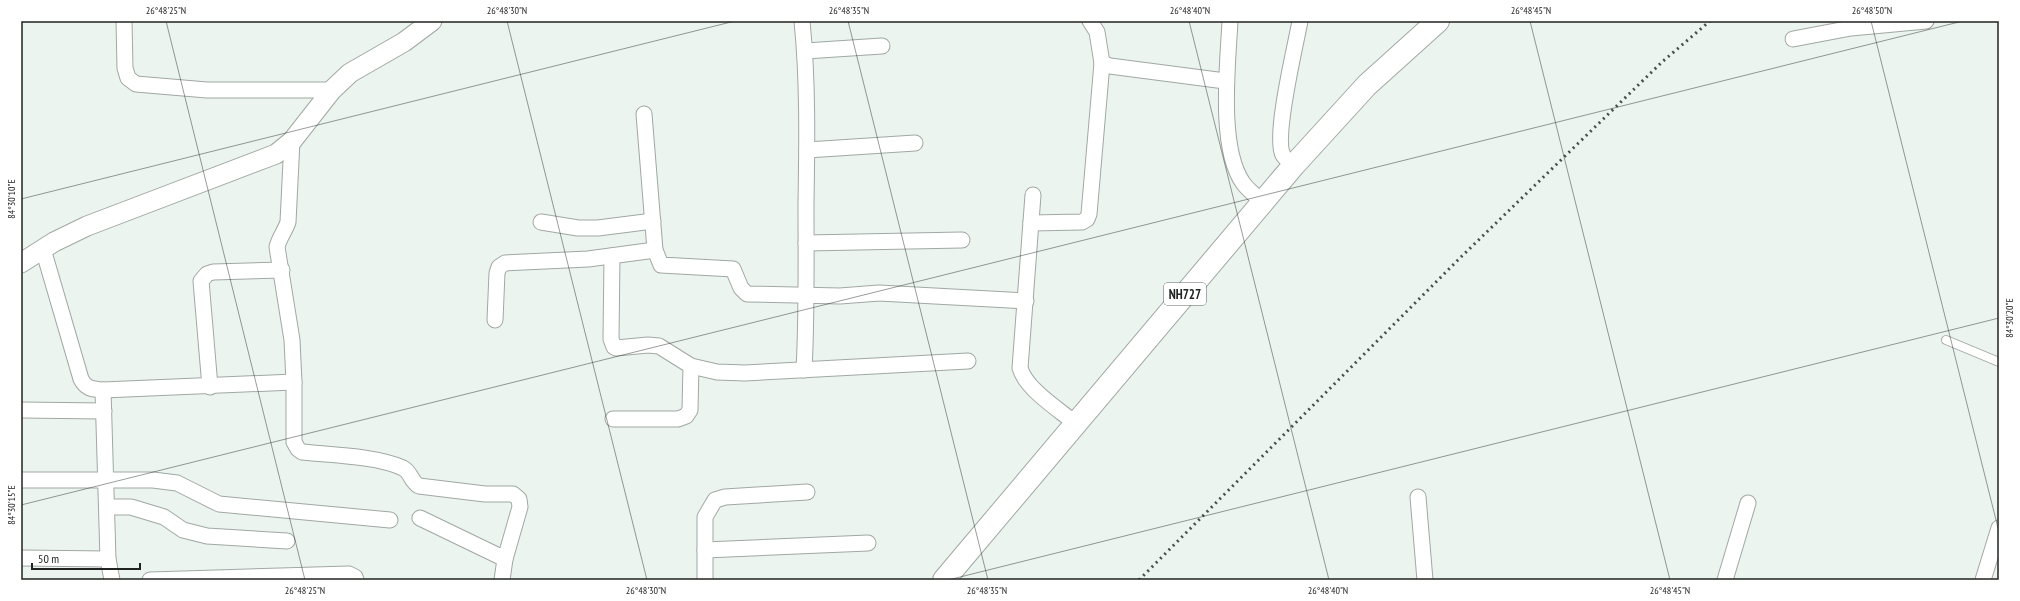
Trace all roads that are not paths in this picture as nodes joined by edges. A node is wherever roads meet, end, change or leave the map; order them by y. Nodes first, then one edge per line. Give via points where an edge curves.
1 (124, 21) edge
2 (432, 21) edge
3 (802, 21) edge
4 (1090, 21) edge
5 (1230, 21) edge
6 (1300, 21) edge
7 (1438, 21) edge
8 (1926, 21) edge
9 (1793, 39) dead end
10 (882, 46) dead end
11 (805, 51) junction
12 (1102, 63) junction
13 (1225, 81) junction
14 (332, 90) junction
15 (644, 114) dead end
16 (292, 141) junction
17 (915, 143) dead end
18 (807, 150) junction
19 (1294, 165) junction
20 (1033, 196) dead end
21 (1262, 202) junction
22 (652, 221) junction
23 (541, 222) dead end
24 (1031, 223) junction
25 (962, 240) dead end
26 (806, 243) junction
27 (43, 249) junction
28 (655, 250) junction
29 (612, 256) junction
30 (21, 263) edge
31 (282, 270) junction
32 (808, 296) junction
33 (1026, 301) junction
34 (495, 320) dead end
35 (1946, 340) dead end
36 (968, 361) dead end
37 (1999, 362) edge
38 (691, 366) junction
39 (804, 370) junction
40 (294, 382) junction
41 (210, 387) junction
42 (103, 390) junction
43 (21, 410) edge
44 (104, 411) junction
45 (613, 419) dead end
46 (1075, 423) junction
47 (21, 480) edge
48 (106, 481) junction
49 (807, 492) dead end
50 (1418, 496) dead end
51 (1748, 503) dead end
52 (107, 508) junction
53 (420, 518) dead end
54 (390, 520) dead end
55 (1999, 528) edge
56 (287, 540) dead end
57 (868, 543) dead end
58 (705, 550) junction
59 (21, 558) edge
60 (108, 559) junction
61 (505, 559) junction
62 (112, 580) edge
63 (150, 580) edge
64 (356, 580) edge
65 (502, 580) edge
66 (705, 580) edge
67 (944, 580) edge
68 (1425, 580) edge
69 (1725, 580) edge
70 (1983, 580) edge

1 - 14 street via 125,68 128,78 136,84 207,90
2 - 14 street via 404,42 350,73
3 - 11 street
4 - 12 street via 1097,32
5 - 13 street
6 - 19 street via 1290,66 1280,140 1283,155
7 - 19 highway, NH727 via 1367,85
8 - 9 street via 1851,28
10 - 11 street
11 - 18 street
12 - 13 street
12 - 24 street via 1087,219 1082,222
13 - 21 street via 1229,141 1234,164 1243,183
14 - 16 street
15 - 22 street
16 - 27 street via 276,154 87,226
16 - 31 street via 288,222 277,247
17 - 18 street
18 - 26 street
19 - 21 highway, NH727
20 - 24 street
21 - 46 highway, NH727
22 - 23 street via 598,228 578,228
22 - 28 street
24 - 33 street
25 - 26 street
26 - 32 street
27 - 30 street
27 - 42 street via 81,379 85,386
28 - 29 street
28 - 32 street via 661,265 733,269 741,288 747,294
29 - 34 street via 505,263 499,267 497,273
29 - 38 street via 611,339 614,347 621,349 659,346
31 - 40 street via 292,340
31 - 41 street via 213,272 206,274 201,281
32 - 33 street via 879,293
32 - 39 street
33 - 46 street via 1020,360 1022,375 1031,386
35 - 37 lane
36 - 39 street
38 - 39 street via 717,372 745,373
38 - 45 street via 690,410 686,416 678,419
40 - 41 street
40 - 61 street via 294,442 302,452 391,464 407,471 413,482 420,486 517,496 520,507
41 - 42 street
42 - 44 street
43 - 44 street
44 - 48 street
46 - 67 highway, NH727
47 - 48 street
48 - 52 street
48 - 54 street via 159,480 177,483 219,504
49 - 58 street via 715,500 705,518
50 - 68 street
51 - 69 street
52 - 56 street via 131,507 164,517 183,530 207,536
52 - 60 street
53 - 61 street
55 - 70 street
57 - 58 street
58 - 66 street
59 - 60 street
60 - 62 street
61 - 65 street
63 - 64 street via 349,574

